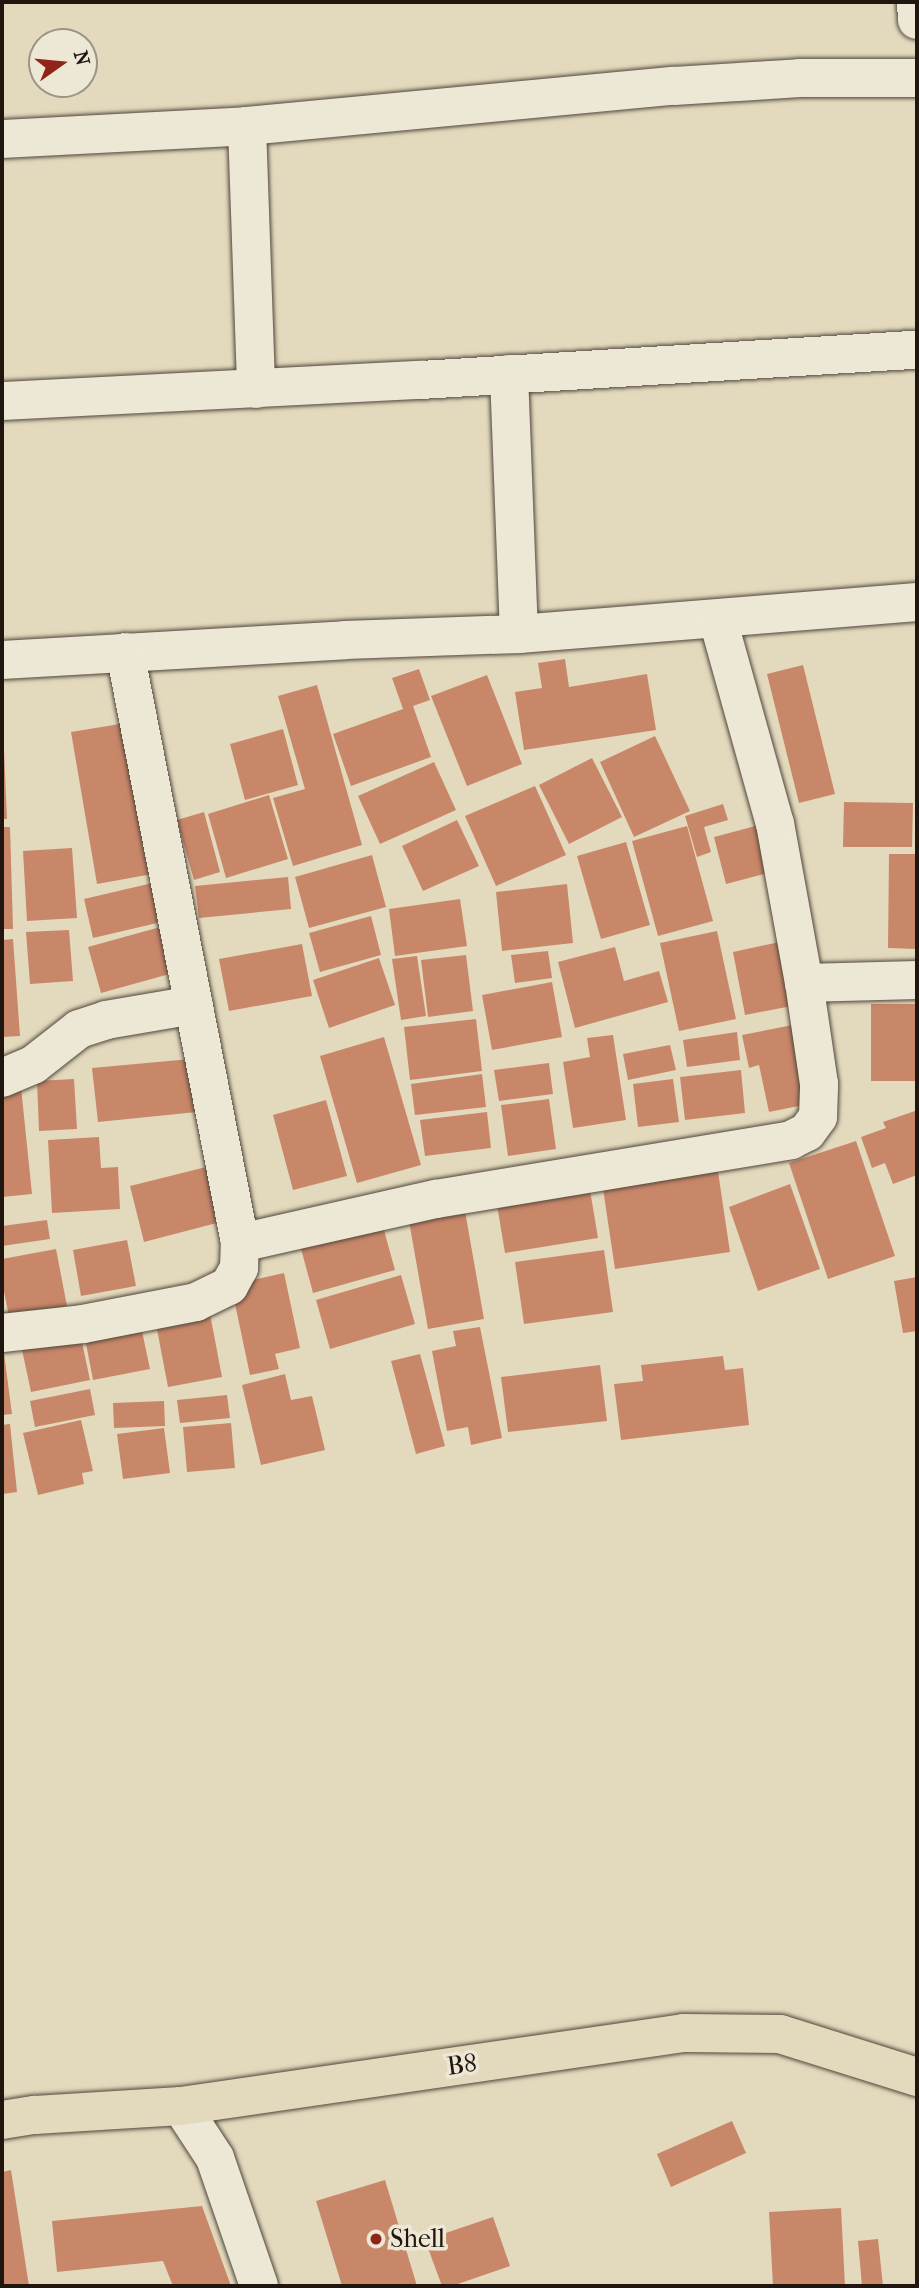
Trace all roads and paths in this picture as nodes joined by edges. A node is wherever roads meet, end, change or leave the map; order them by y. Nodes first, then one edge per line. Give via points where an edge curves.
1 (916, 2) edge
2 (917, 20) edge
3 (917, 78) edge
4 (247, 126) junction
5 (2, 139) edge
6 (917, 350) edge
7 (509, 374) junction
8 (256, 389) junction
9 (2, 401) edge
10 (917, 602) edge
11 (718, 620) junction
12 (519, 634) junction
13 (125, 652) junction
14 (2, 660) edge
15 (917, 980) edge
16 (804, 983) junction
17 (194, 1005) junction
18 (2, 1078) edge
19 (240, 1243) junction
20 (2, 1333) edge
21 (917, 2077) edge
22 (181, 2106) junction
23 (2, 2120) edge
24 (260, 2286) edge

1 - 2 street
3 - 4 street via 800,78 674,86
4 - 5 street
4 - 8 street
6 - 7 street
7 - 8 street
7 - 12 street
8 - 9 street
10 - 11 street
11 - 12 street
11 - 16 street via 775,824
12 - 13 street
13 - 14 street
13 - 17 street
15 - 16 street
16 - 19 street via 819,1084 818,1117 807,1132 791,1140 436,1199
17 - 18 street via 79,1029 33,1065
17 - 19 street
19 - 20 street via 239,1268 229,1286 195,1302 83,1324
21 - 22 highway, B8 via 780,2034 684,2033
22 - 23 highway, B8
22 - 24 street via 215,2158

